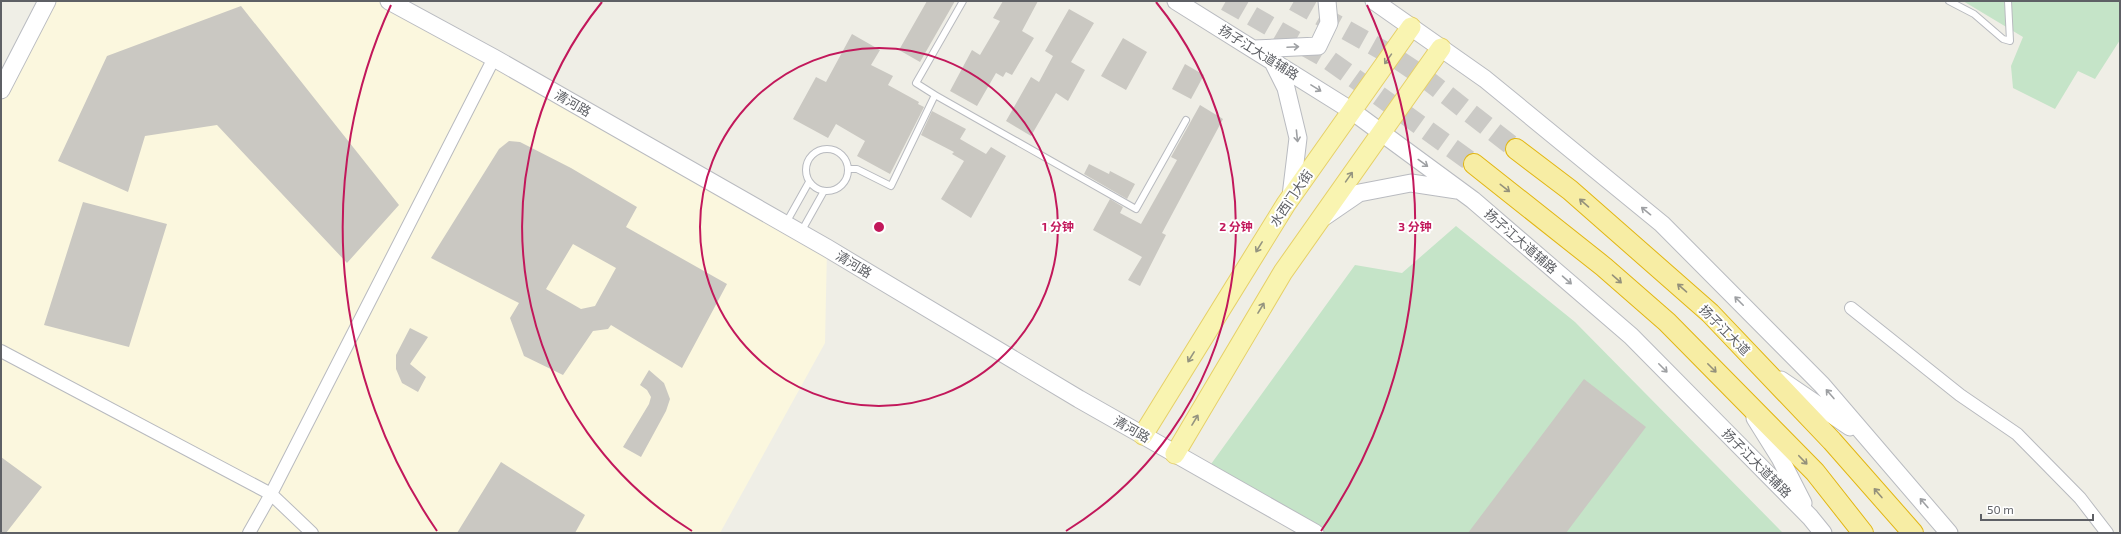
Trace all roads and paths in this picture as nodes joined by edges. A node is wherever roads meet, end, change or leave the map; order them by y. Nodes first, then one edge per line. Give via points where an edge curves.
1 (47, 1) edge
2 (389, 1) edge
3 (963, 1) edge
4 (1176, 1) edge
5 (1327, 1) edge
6 (1374, 1) edge
7 (1949, 1) edge
8 (2008, 1) edge
9 (1411, 27) junction
10 (1441, 48) junction
11 (1254, 49) junction
12 (494, 58) junction
13 (1272, 60) junction
14 (1, 90) edge
15 (935, 94) junction
16 (1352, 111) junction
17 (1186, 120) dead end
18 (1381, 132) junction
19 (1516, 149) tunnel mouth
20 (1474, 164) tunnel mouth
21 (848, 169) junction
22 (809, 182) junction
23 (1460, 190) junction
24 (824, 191) junction
25 (1291, 196) junction
26 (1320, 219) junction
27 (785, 224) junction
28 (801, 233) junction
29 (1851, 308) dead end
30 (1, 351) edge
31 (1761, 366) junction
32 (1742, 398) junction
33 (1143, 436) junction
34 (1869, 439) junction
35 (1175, 454) junction
36 (271, 494) junction
37 (1810, 517) junction
38 (249, 533) edge
39 (312, 533) edge
40 (1315, 533) edge
41 (1823, 533) edge
42 (1863, 533) edge
43 (1913, 533) edge
44 (1949, 533) edge
45 (2107, 533) edge

1 - 14 main road
2 - 12 main road, 清河路
3 - 15 lane via 916,83
4 - 11 main road, 扬子江大道辅路
11 -> 5 main road via 1318,46 1329,23
6 - 9 main road
7 - 8 lane via 1974,14 2003,39 2010,41
9 - 10 main road
9 -> 16 main road, 水西门大街
10 - 18 main road
34 -> 10 main road via 1822,385 1662,224 1485,79
11 - 13 main road, 扬子江大道辅路
12 - 27 main road, 清河路
12 - 36 street
13 -> 16 main road, 扬子江大道辅路
13 -> 25 main road via 1286,88 1298,138
15 - 17 lane via 1136,209
15 - 21 lane via 891,186 857,170
16 - 18 main road, 扬子江大道辅路
16 - 25 main road, 水西门大街
18 -> 23 main road, 扬子江大道辅路
26 -> 18 main road
31 -> 19 highway, 扬子江大道 via 1710,313 1570,190
20 -> 32 highway via 1604,267 1656,312
21 - 22 lane via 847,162 838,151 831,148 816,150 805,168
21 - 24 lane via 847,176 838,188
22 - 24 lane via 818,190
22 - 27 lane
23 - 26 main road via 1411,183 1359,193
23 -> 37 main road, 扬子江大道辅路 via 1631,336
24 - 28 lane
25 -> 33 main road, 水西门大街
35 -> 26 main road via 1283,272
27 - 28 main road, 清河路
28 - 33 main road, 清河路
29 - 45 street via 1960,395 2017,434 2080,498
30 - 36 street
31 - 34 main road
43 -> 31 highway, 扬子江大道 via 1832,441
32 - 37 main road via 1780,458
32 -> 42 highway via 1815,472
33 - 35 main road, 清河路
44 -> 34 main road
35 - 40 main road, 清河路
36 - 38 street
36 - 39 street
37 - 41 main road, 扬子江大道辅路

